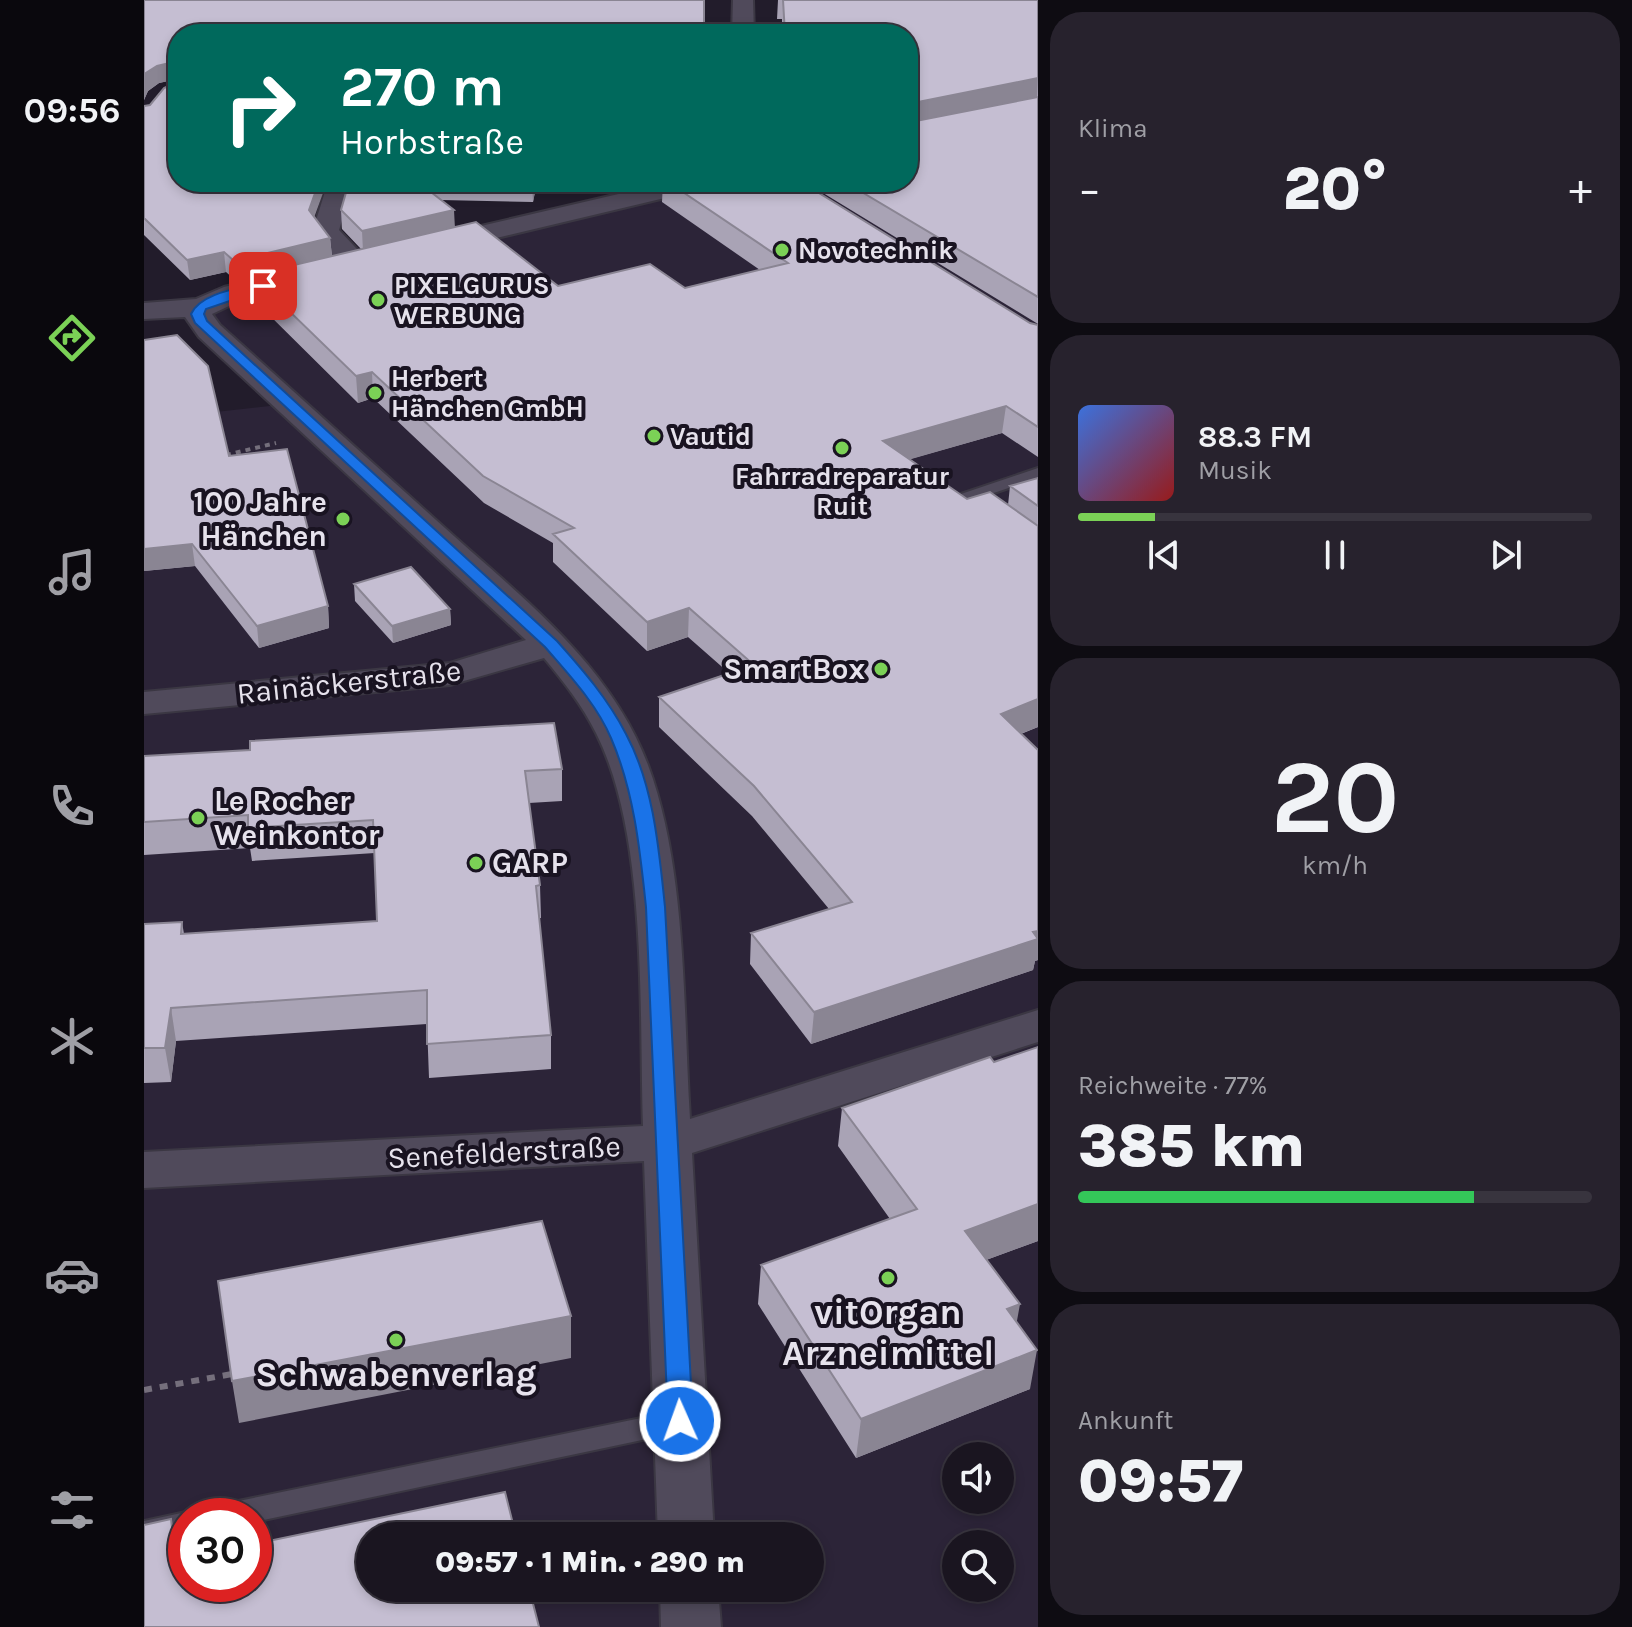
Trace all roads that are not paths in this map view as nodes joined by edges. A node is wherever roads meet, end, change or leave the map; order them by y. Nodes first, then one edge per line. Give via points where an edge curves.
1 (743, 0) edge
2 (743, 24) edge
3 (338, 192) edge
4 (659, 192) edge
5 (420, 248) edge
6 (146, 301) edge
7 (201, 307) junction
8 (1038, 473) edge
9 (1003, 522) edge
10 (551, 644) junction
11 (144, 703) edge
12 (1038, 1026) edge
13 (667, 1142) junction
14 (144, 1170) edge
15 (680, 1421) junction
16 (272, 1506) edge
17 (685, 1522) edge
18 (168, 1528) edge
19 (144, 1533) edge
20 (690, 1602) edge
21 (691, 1627) edge

1 - 2 street
3 - 7 street via 326,230 333,241 368,260 234,293
4 - 5 street
6 - 7 street
7 - 10 street via 202,323
8 - 9 lane via 967,497
10 - 11 street, Rainäckerstraße via 450,674
10 - 13 street via 592,691 619,736 648,835
12 - 13 street, Senefelderstraße
13 - 14 street, Senefelderstraße
13 - 15 street
15 - 16 lane
15 - 17 street
18 - 19 lane
20 - 21 street

